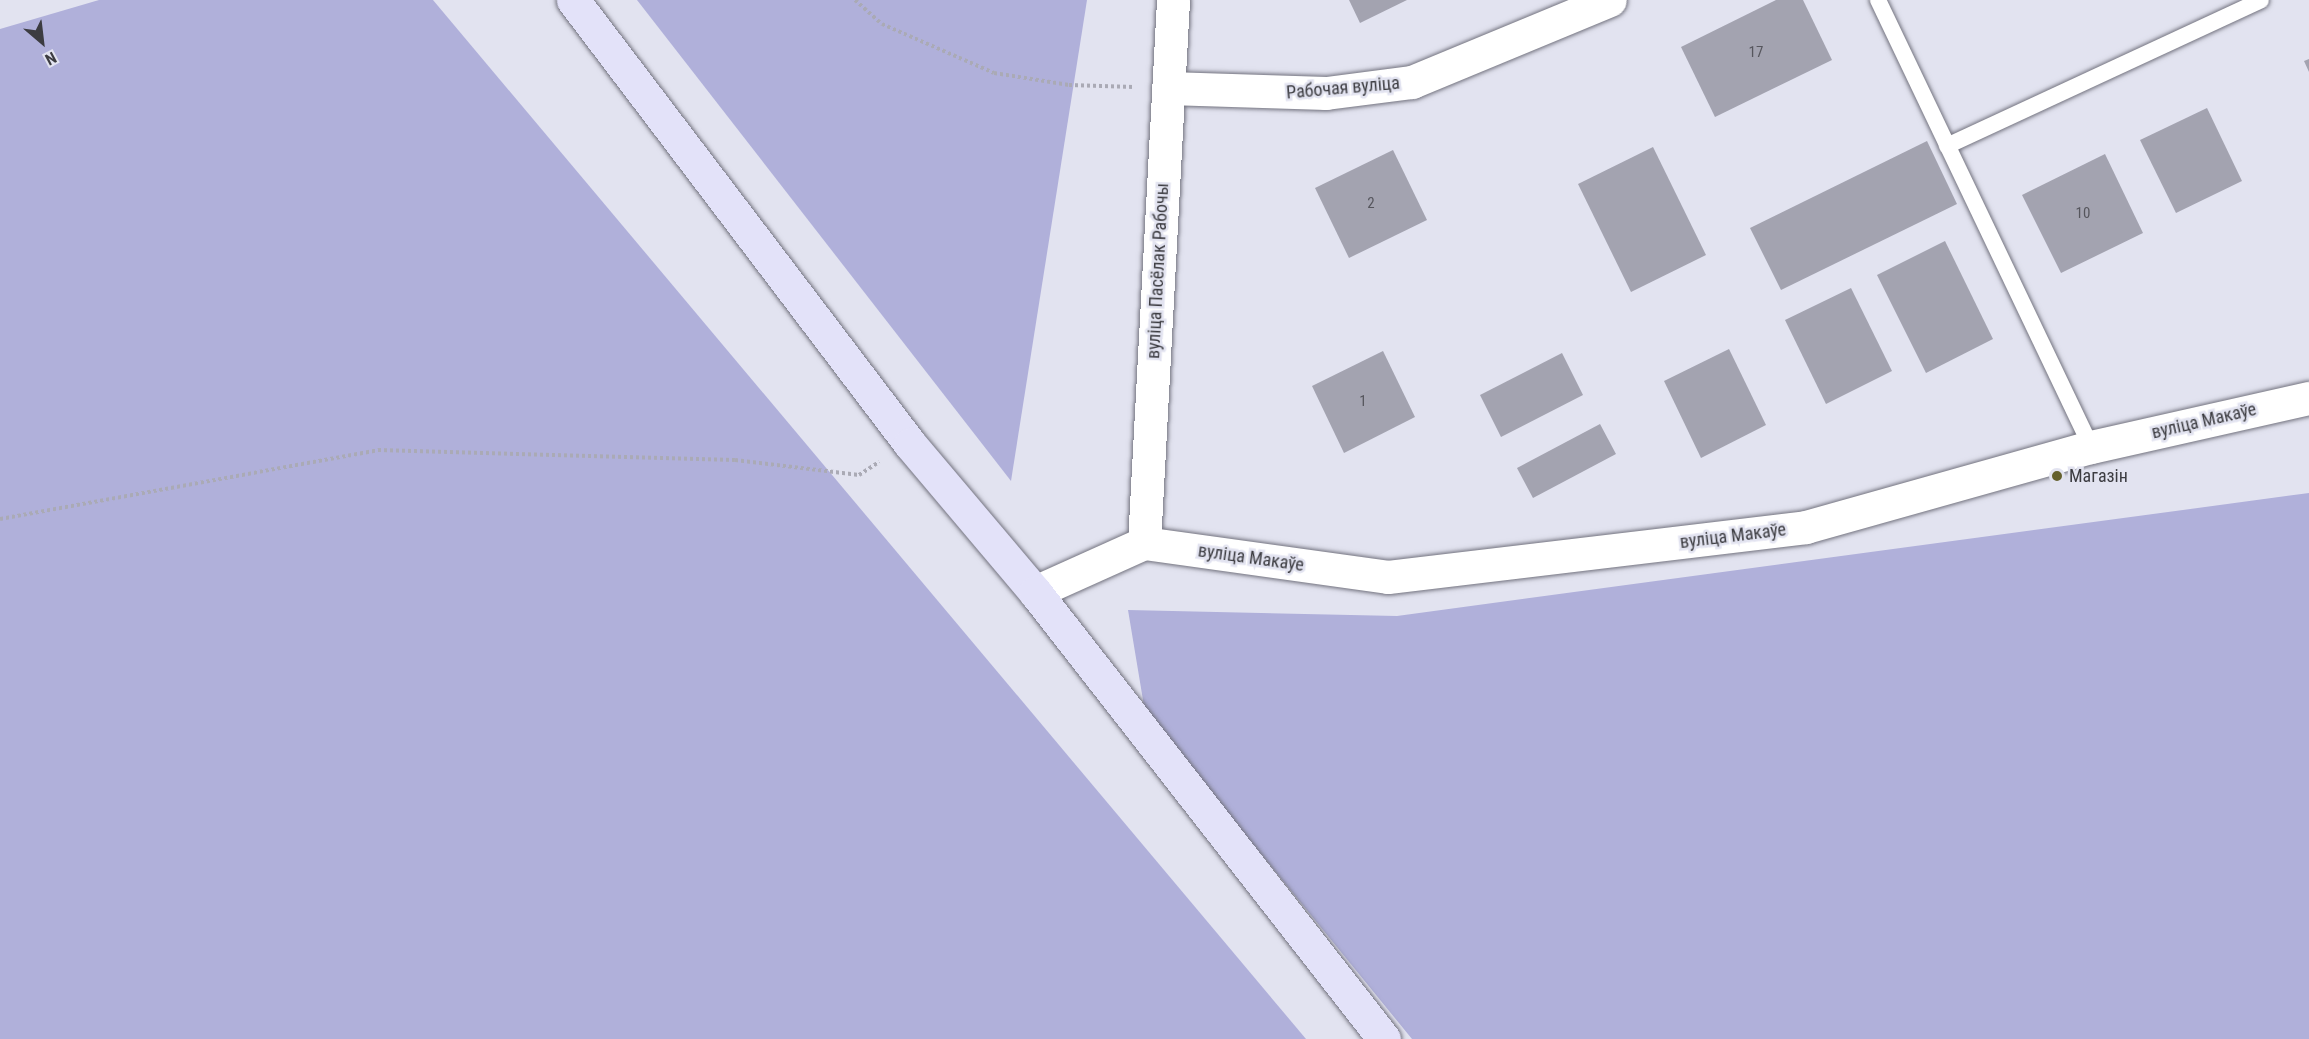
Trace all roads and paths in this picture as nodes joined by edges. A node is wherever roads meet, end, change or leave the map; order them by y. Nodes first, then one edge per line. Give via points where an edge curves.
1 (573, 0) edge
2 (855, 0) edge
3 (1173, 0) edge
4 (1610, 0) edge
5 (1878, 0) edge
6 (2261, 0) edge
7 (1168, 88) junction
8 (1947, 146) junction
9 (2309, 398) edge
10 (909, 444) junction
11 (2091, 447) junction
12 (0, 519) edge
13 (1144, 543) junction
14 (1035, 592) junction
15 (1384, 1039) edge

1 - 10 main road
2 - 7 path via 882,24 994,73 1069,85
3 - 7 street, вуліца Пасёлак Рабочы
4 - 7 street, Рабочая вуліца via 1412,82 1314,93
5 - 8 lane
6 - 8 lane
7 - 13 street, вуліца Пасёлак Рабочы
8 - 11 lane
9 - 11 street, вуліца Макаўе
10 - 12 path via 859,475 735,460 378,450
10 - 14 main road
11 - 13 street, вуліца Макаўе via 1806,527 1388,577
13 - 14 street
14 - 15 main road

